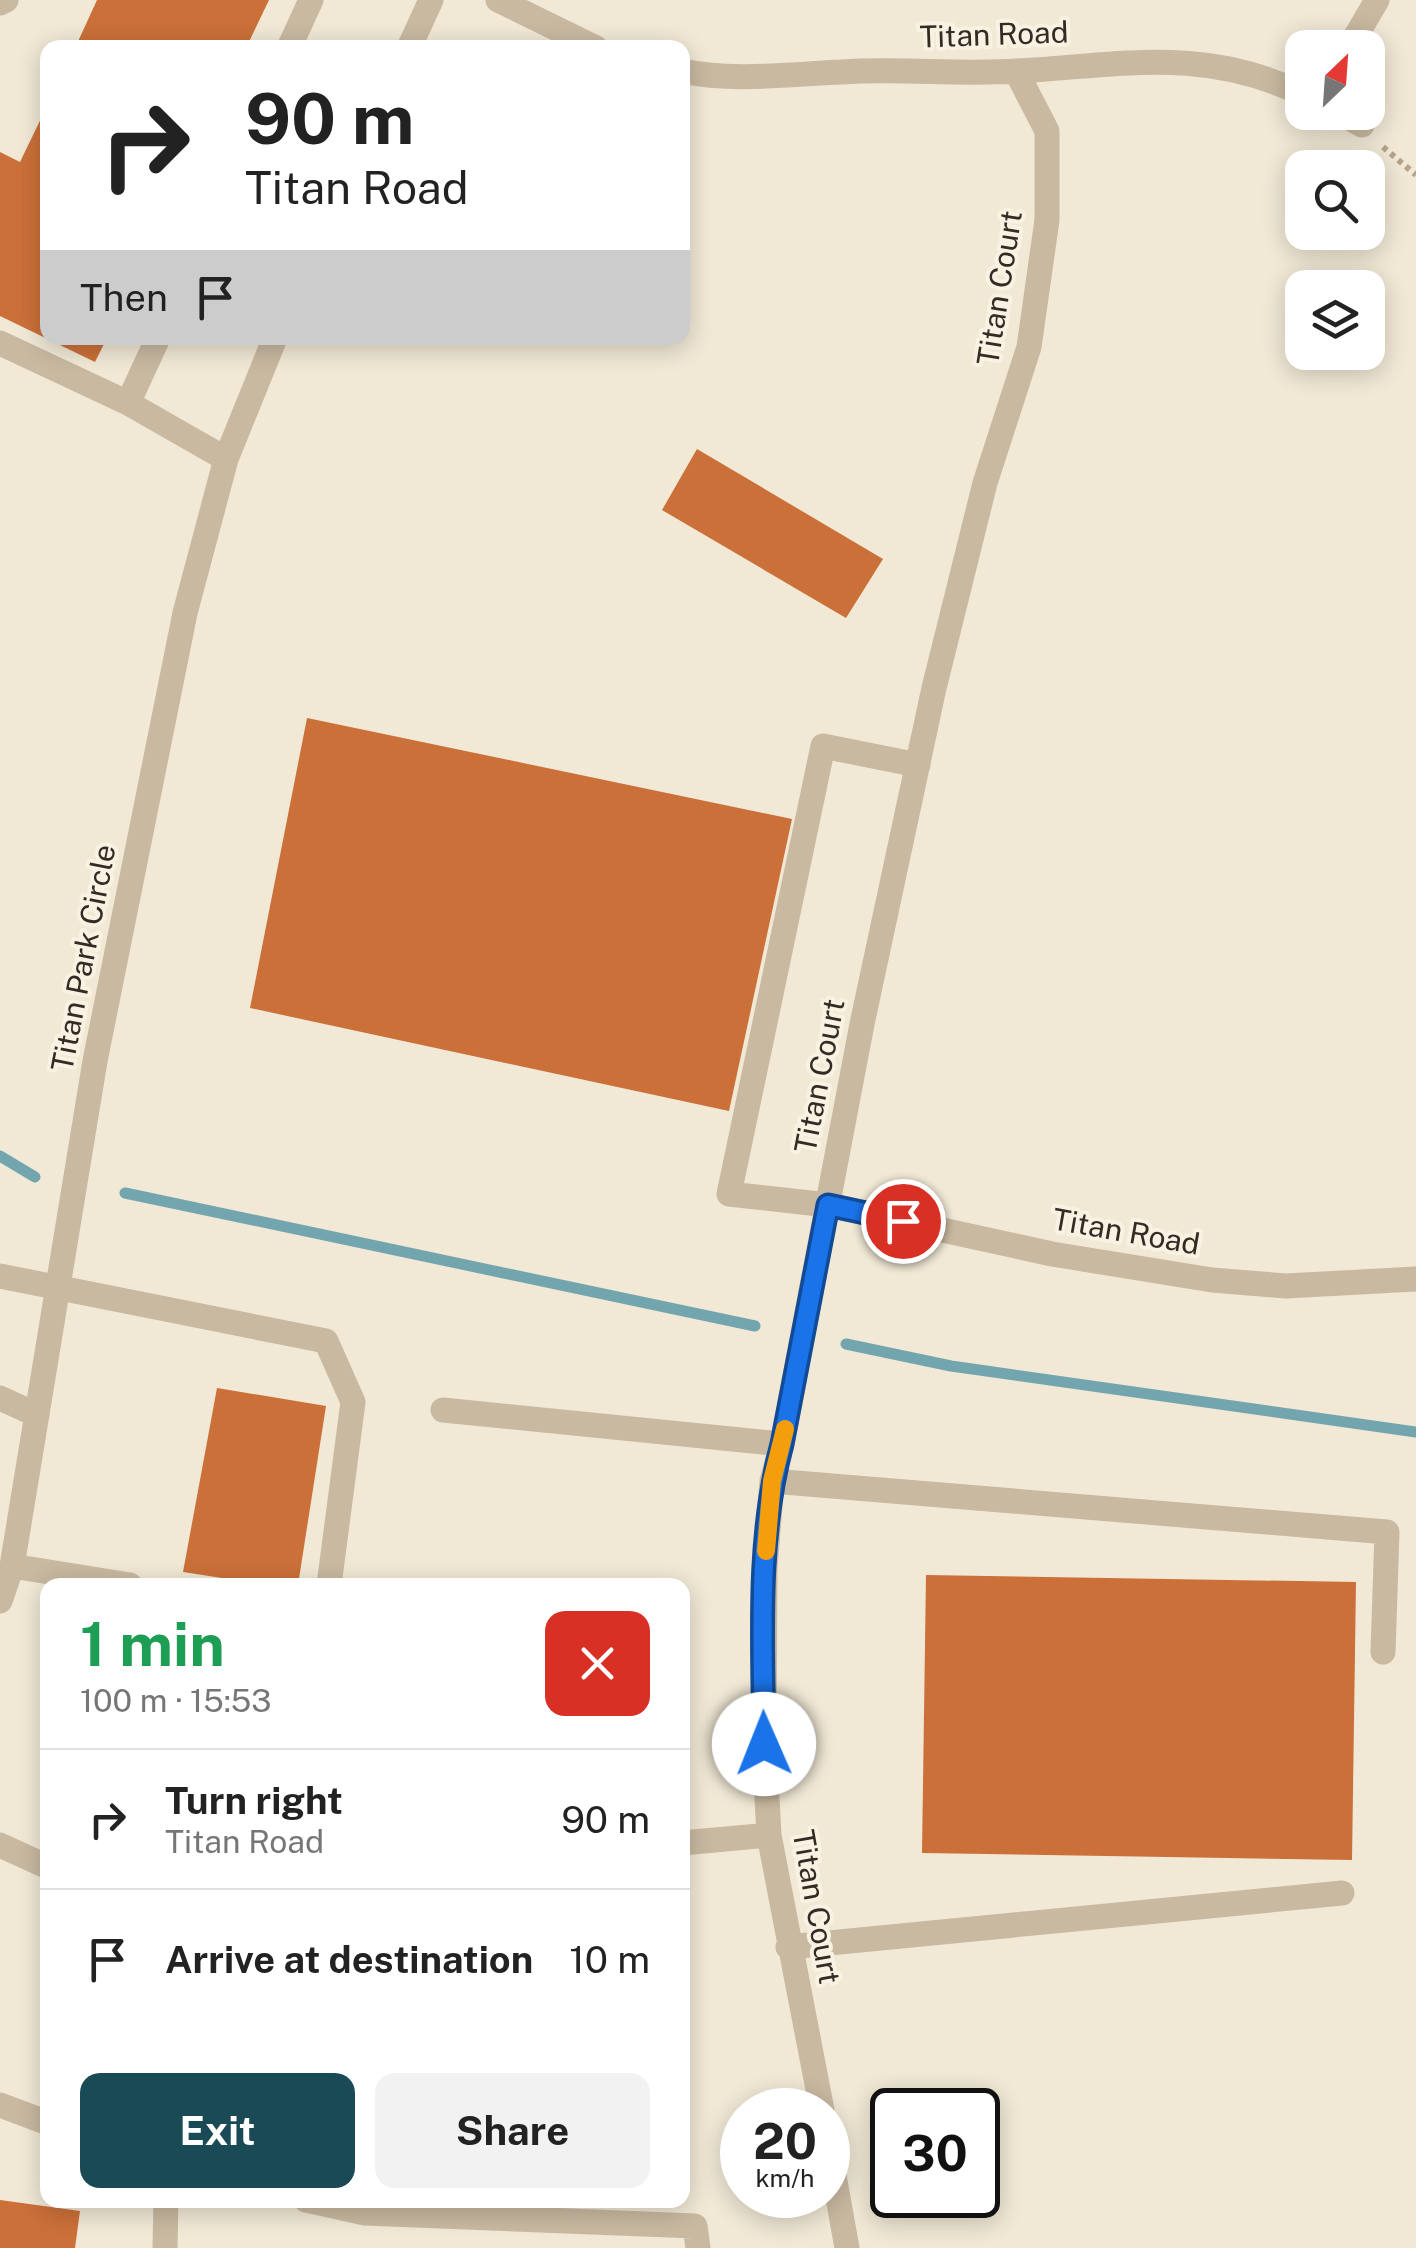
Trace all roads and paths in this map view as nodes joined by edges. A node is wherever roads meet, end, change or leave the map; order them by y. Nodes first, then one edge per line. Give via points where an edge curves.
1 (311, 0) edge
2 (431, 0) edge
3 (498, 0) edge
4 (1377, 0) edge
5 (1360, 30) edge
6 (293, 40) edge
7 (413, 40) edge
8 (580, 40) edge
9 (1016, 72) junction
10 (690, 73) edge
11 (1285, 87) edge
12 (1363, 130) edge
13 (1416, 175) edge
14 (0, 343) edge
15 (155, 345) edge
16 (272, 345) edge
17 (128, 403) junction
18 (226, 459) junction
19 (918, 765) junction
20 (828, 1205) junction
21 (0, 1276) edge
22 (1416, 1280) edge
23 (58, 1288) junction
24 (0, 1398) edge
25 (443, 1410) dead end
26 (37, 1415) junction
27 (782, 1444) junction
28 (772, 1481) junction
29 (330, 1578) edge
30 (5, 1580) edge
31 (40, 1581) edge
32 (1383, 1652) dead end
33 (769, 1835) junction
34 (690, 1843) edge
35 (0, 1845) edge
36 (40, 1863) edge
37 (1342, 1893) dead end
38 (788, 1947) junction
39 (817, 2088) edge
40 (0, 2105) edge
41 (40, 2120) edge
42 (166, 2208) edge
43 (342, 2208) edge
44 (841, 2218) edge
45 (165, 2248) edge
46 (698, 2248) edge
47 (846, 2248) edge

1 - 6 street
2 - 7 street
3 - 8 street
4 - 5 street
9 - 10 street, Titan Road via 864,70 716,78
9 - 11 street, Titan Road via 1109,62 1189,63
9 - 19 street, Titan Court via 1047,131 1044,238 1029,347 985,483
12 - 13 path
14 - 17 street
15 - 17 street
16 - 18 street, Titan Park Circle
17 - 18 street
18 - 23 street, Titan Park Circle via 181,632
19 - 20 street, Titan Court
19 - 20 street, Titan Road via 823,746 729,1194
20 - 22 street, Titan Road via 1052,1254 1212,1280 1286,1286
20 - 27 street, Titan Court
21 - 23 street
23 - 26 street, Titan Park Circle
23 - 29 street via 326,1341 353,1402
24 - 26 street
25 - 27 street
26 - 30 street, Titan Park Circle
27 - 28 street, Titan Court
28 - 32 street via 1386,1532
28 - 33 street, Titan Court via 763,1652
30 - 31 street
33 - 34 street
33 - 38 street, Titan Court
35 - 36 street
37 - 38 street
38 - 39 street, Titan Court
40 - 41 street
42 - 45 street
43 - 46 street via 695,2226
44 - 47 street

